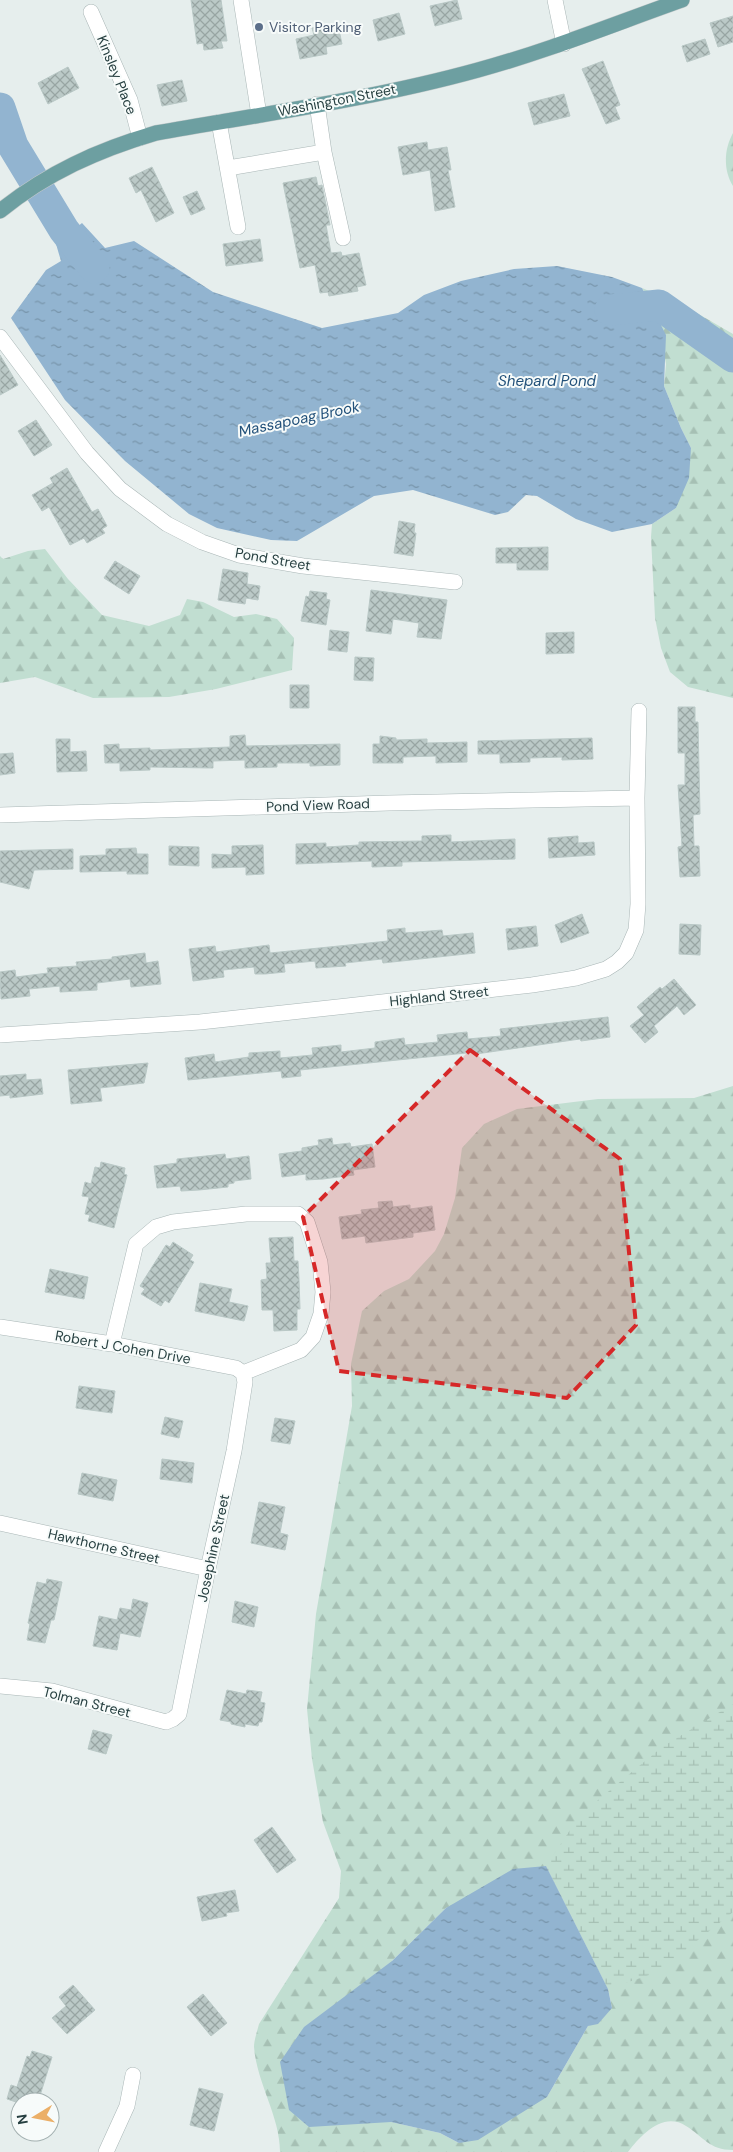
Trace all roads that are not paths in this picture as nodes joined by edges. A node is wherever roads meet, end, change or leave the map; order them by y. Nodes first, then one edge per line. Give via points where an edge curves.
1 (241, 0) edge
2 (555, 0) edge
3 (682, 0) edge
4 (91, 12) dead end
5 (564, 44) junction
6 (317, 104) junction
7 (259, 115) junction
8 (219, 122) junction
9 (140, 138) junction
10 (324, 152) junction
11 (228, 168) junction
12 (0, 211) edge
13 (238, 227) dead end
14 (343, 238) dead end
15 (0, 338) edge
16 (455, 582) dead end
17 (639, 711) dead end
18 (637, 798) junction
19 (0, 815) edge
20 (0, 1035) edge
21 (0, 1327) edge
22 (112, 1344) junction
23 (243, 1373) junction
24 (0, 1523) edge
25 (208, 1569) junction
26 (0, 1686) edge
27 (174, 1719) joint
28 (133, 2074) dead end
29 (106, 2152) edge

1 - 7 street
2 - 5 street
3 - 5 main road, Washington Street
4 - 9 street, Kinsley Place via 130,100
5 - 6 main road, Washington Street via 454,76
6 - 7 main road, Washington Street
6 - 10 street
7 - 8 main road, Washington Street
8 - 9 main road, Washington Street
8 - 11 street
9 - 12 main road, Washington Street via 85,158 20,194
10 - 11 street
10 - 14 street
11 - 13 street
15 - 16 street, Pond Street via 87,453 120,489 167,524 202,542 240,555 303,566
17 - 18 street, Highland Street
18 - 19 street, Pond View Road
18 - 20 street, Highland Street via 636,930 631,946 622,958 598,972 532,985 200,1022
21 - 22 street, Robert J Cohen Drive
22 - 23 street, Robert J Cohen Drive via 236,1368
22 - 23 street via 136,1244 143,1236 156,1227 173,1222 246,1214 298,1214 307,1222 320,1262 321,1314 313,1337 301,1350
23 - 25 street, Josephine Street via 245,1382 234,1451
24 - 25 street, Hawthorne Street
25 - 27 street, Josephine Street via 179,1714
26 - 27 street, Tolman Street via 52,1691 166,1722
28 - 29 street via 127,2106

